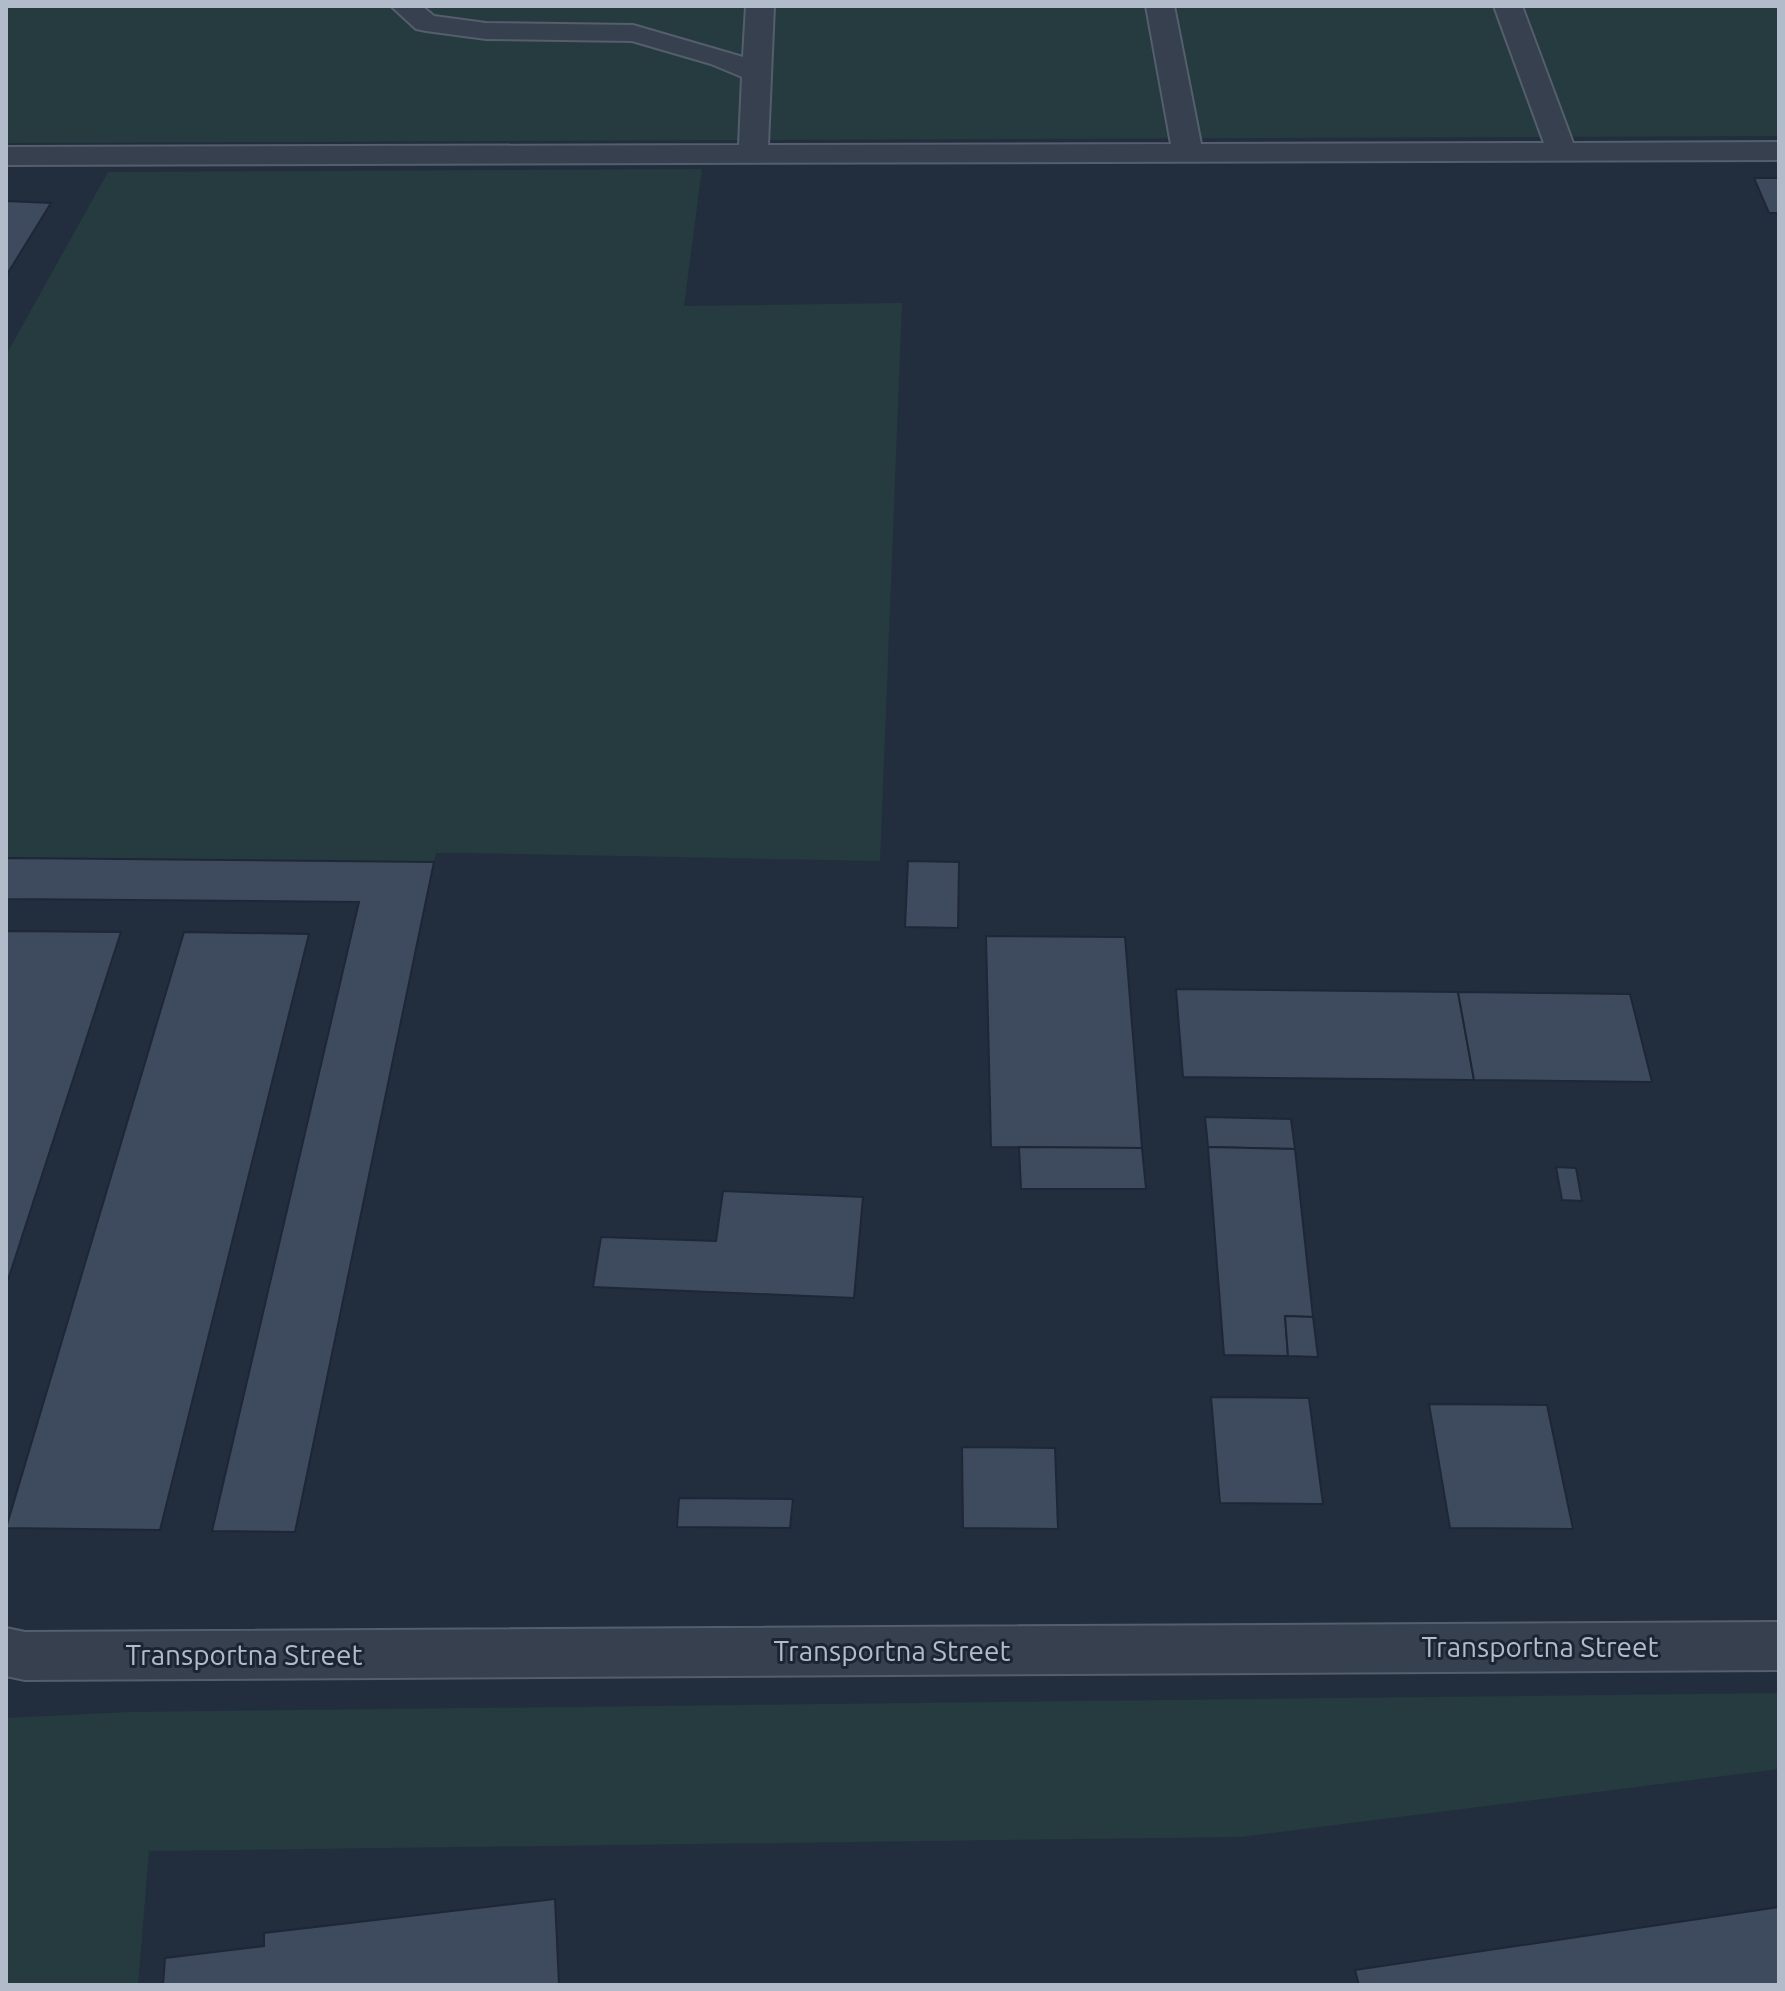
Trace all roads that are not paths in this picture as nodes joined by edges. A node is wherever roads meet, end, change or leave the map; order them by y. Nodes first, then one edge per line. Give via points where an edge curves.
1 (405, 6) edge
2 (760, 6) edge
3 (1160, 6) edge
4 (1508, 6) edge
5 (757, 73) junction
6 (1779, 151) edge
7 (1562, 152) junction
8 (1188, 153) junction
9 (753, 154) junction
10 (6, 156) edge
11 (1779, 1646) edge
12 (6, 1652) edge

1 - 5 street via 426,23 486,31 633,33
2 - 5 street
3 - 8 street
4 - 7 street
5 - 9 street
6 - 7 street
7 - 8 street
8 - 9 street
9 - 10 street
11 - 12 street, Transportna Street via 41,1656

